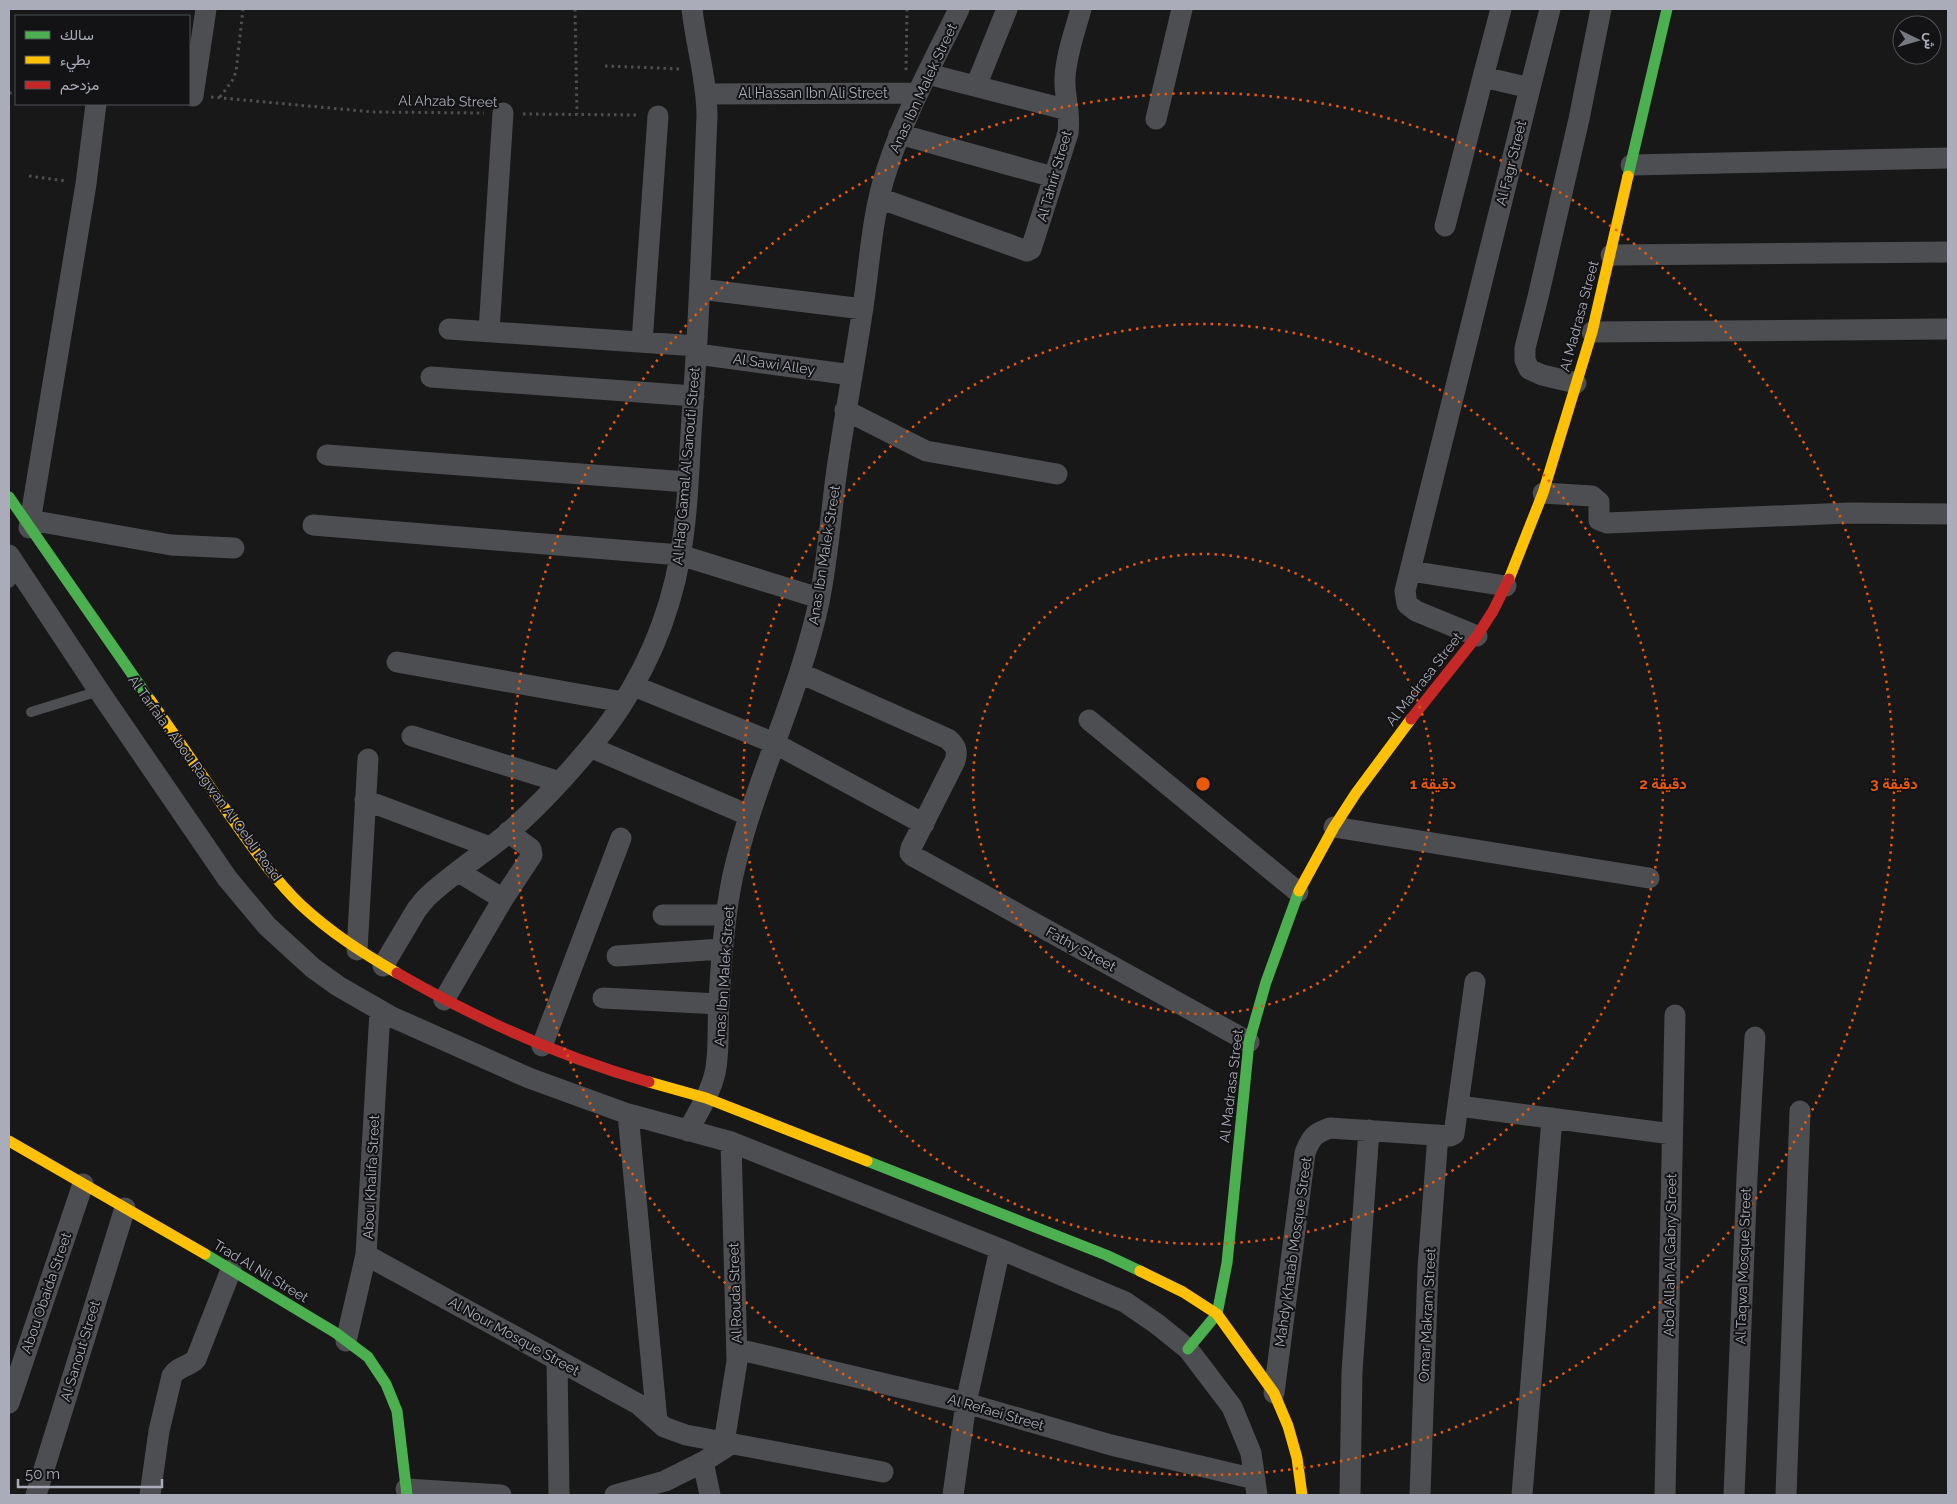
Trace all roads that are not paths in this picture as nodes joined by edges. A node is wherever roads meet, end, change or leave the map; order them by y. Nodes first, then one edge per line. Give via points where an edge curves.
1 (206, 9) edge
2 (692, 9) edge
3 (959, 9) edge
4 (1007, 9) edge
5 (1081, 9) edge
6 (1182, 9) edge
7 (1501, 9) edge
8 (1550, 9) edge
9 (1601, 9) edge
10 (1667, 9) edge
11 (928, 74) junction
12 (1483, 77) junction
13 (976, 86) junction
14 (1530, 88) junction
15 (912, 93) junction
16 (707, 94) junction
17 (193, 96) road end
18 (96, 105) edge
19 (1068, 110) junction
20 (503, 113) road end
21 (658, 116) road end
22 (1156, 119) dead end
23 (899, 134) junction
24 (1948, 158) edge
25 (1631, 165) junction
26 (1053, 177) junction
27 (879, 198) junction
28 (1445, 226) dead end
29 (1948, 252) edge
30 (1611, 255) junction
31 (700, 289) junction
32 (863, 309) junction
33 (449, 329) dead end
34 (1948, 329) edge
35 (489, 331) junction
36 (1592, 332) junction
37 (642, 342) junction
38 (697, 350) junction
39 (852, 375) junction
40 (431, 376) dead end
41 (1576, 383) junction
42 (694, 396) junction
43 (845, 410) junction
44 (327, 455) dead end
45 (1057, 474) dead end
46 (687, 482) junction
47 (1543, 493) junction
48 (9, 497) edge
49 (1948, 514) edge
50 (29, 524) junction
51 (313, 525) dead end
52 (234, 548) dead end
53 (9, 554) edge
54 (680, 555) junction
55 (1410, 570) junction
56 (15, 578) edge
57 (1506, 586) junction
58 (819, 598) junction
59 (1477, 636) junction
60 (396, 662) dead end
61 (800, 673) junction
62 (99, 691) junction
63 (629, 694) junction
64 (31, 712) dead end
65 (1089, 720) dead end
66 (412, 736) dead end
67 (774, 743) junction
68 (590, 747) junction
69 (368, 759) dead end
70 (560, 782) junction
71 (365, 800) junction
72 (748, 815) junction
73 (924, 824) junction
74 (1334, 827) junction
75 (508, 832) junction
76 (621, 838) dead end
77 (490, 847) junction
78 (459, 872) junction
79 (1649, 878) dead end
80 (1298, 892) junction
81 (503, 899) junction
82 (663, 915) dead end
83 (726, 915) junction
84 (722, 949) junction
85 (357, 950) junction
86 (617, 956) dead end
87 (383, 966) junction
88 (1475, 982) dead end
89 (603, 998) dead end
90 (444, 1000) junction
91 (718, 1004) junction
92 (380, 1011) junction
93 (1675, 1015) dead end
94 (1755, 1037) dead end
95 (1249, 1042) junction
96 (542, 1046) junction
97 (706, 1098) junction
98 (1459, 1106) junction
99 (1800, 1111) dead end
100 (628, 1114) junction
101 (1552, 1118) junction
102 (1369, 1130) junction
103 (688, 1131) junction
104 (1672, 1134) junction
105 (1446, 1135) junction
106 (9, 1141) edge
107 (731, 1142) junction
108 (83, 1184) junction
109 (125, 1208) junction
110 (1000, 1249) junction
111 (366, 1255) junction
112 (231, 1270) junction
113 (1217, 1314) junction
114 (346, 1341) junction
115 (737, 1349) junction
116 (1188, 1349) junction
117 (557, 1360) junction
118 (1274, 1392) junction
119 (9, 1403) edge
120 (966, 1403) junction
121 (657, 1421) junction
122 (727, 1444) junction
123 (703, 1462) junction
124 (884, 1472) dead end
125 (1256, 1487) edge
126 (407, 1492) edge
127 (36, 1495) edge
128 (150, 1495) edge
129 (501, 1495) edge
130 (559, 1495) edge
131 (615, 1495) edge
132 (710, 1495) edge
133 (953, 1495) edge
134 (1302, 1495) edge
135 (1350, 1495) edge
136 (1420, 1495) edge
137 (1522, 1495) edge
138 (1664, 1495) edge
139 (1734, 1495) edge
140 (1786, 1495) edge

1 - 17 street
2 - 16 street, Al Hag Gamal Al Sanouti Street
3 - 11 street, Anas Ibn Malek Street
4 - 13 street
5 - 19 street, Al Tahrir Street via 1065,77
6 - 22 street
7 - 12 street
8 - 14 street, Al Fagr Street
9 - 41 street via 1579,119 1525,348 1529,369
10 - 25 street, Al Madrasa Street
11 - 13 street
11 - 15 street, Anas Ibn Malek Street
12 - 14 street
12 - 28 street
13 - 19 street
14 - 55 street, Al Fagr Street
15 - 16 street, Al Hassan Ibn Ali Street
15 - 23 street, Anas Ibn Malek Street
16 - 31 street, Al Hag Gamal Al Sanouti Street
18 - 50 street via 86,184
19 - 26 street, Al Tahrir Street via 1068,132
20 - 35 street
21 - 37 street
23 - 26 street
23 - 27 street, Anas Ibn Malek Street
24 - 25 street
25 - 30 street, Al Madrasa Street
26 - 27 street, Al Tahrir Street via 1034,246 1027,251
27 - 32 street, Anas Ibn Malek Street
29 - 30 street
30 - 36 street, Al Madrasa Street
31 - 32 street
31 - 38 street, Al Hag Gamal Al Sanouti Street
32 - 39 street, Anas Ibn Malek Street
33 - 35 street, Al Sawi Alley
34 - 36 street
35 - 37 street, Al Sawi Alley
36 - 41 street, Al Madrasa Street
37 - 38 street, Al Sawi Alley
38 - 39 street, Al Sawi Alley
38 - 42 street, Al Hag Gamal Al Sanouti Street
39 - 43 street, Anas Ibn Malek Street
40 - 42 street
41 - 47 street, Al Madrasa Street
42 - 46 street, Al Hag Gamal Al Sanouti Street
43 - 45 street via 926,452
43 - 58 street, Anas Ibn Malek Street
44 - 46 street
46 - 54 street, Al Hag Gamal Al Sanouti Street
47 - 49 street via 1592,496 1599,502 1599,520 1607,523 1848,513
47 - 57 street, Al Madrasa Street
48 - 50 street, Al Tarfaia , Abou Ragwan Al Qebli Road
50 - 52 street via 171,545
50 - 85 street, Al Tarfaia , Abou Ragwan Al Qebli Road via 224,810 269,870 300,904
51 - 54 street
53 - 56 street
54 - 58 street
54 - 63 street, Al Hag Gamal Al Sanouti Street via 661,626
55 - 57 street
55 - 59 street, Al Fagr Street via 1405,591 1407,604 1416,611
56 - 62 street
57 - 59 street, Al Madrasa Street
58 - 61 street, Anas Ibn Malek Street
59 - 74 street, Al Madrasa Street via 1434,688
60 - 63 street
61 - 67 street, Anas Ibn Malek Street
61 - 73 street via 953,743 955,761
62 - 64 lane
62 - 92 street via 246,903 313,968
63 - 67 street
63 - 68 street, Al Hag Gamal Al Sanouti Street
65 - 80 street
66 - 70 street
67 - 72 street, Anas Ibn Malek Street
67 - 73 street
68 - 70 street, Al Hag Gamal Al Sanouti Street
68 - 72 street
69 - 71 street
70 - 75 street, Al Hag Gamal Al Sanouti Street
71 - 77 street
71 - 85 street
72 - 83 street, Anas Ibn Malek Street
73 - 95 street, Fathy Street via 911,848 913,856
74 - 79 street
74 - 80 street, Al Madrasa Street
75 - 77 street, Al Hag Gamal Al Sanouti Street
75 - 81 street via 532,853
76 - 96 street
77 - 78 street, Al Hag Gamal Al Sanouti Street
78 - 81 street
78 - 87 street, Al Hag Gamal Al Sanouti Street via 436,888 417,908
80 - 95 street, Al Madrasa Street
81 - 90 street
82 - 83 street
83 - 84 street, Anas Ibn Malek Street
84 - 86 street
84 - 91 street, Anas Ibn Malek Street
85 - 87 street, Al Tarfaia , Abou Ragwan Al Qebli Road
87 - 90 street, Al Tarfaia , Abou Ragwan Al Qebli Road
88 - 98 street, Omar Makram Street
89 - 91 street
90 - 96 street, Al Tarfaia , Abou Ragwan Al Qebli Road
91 - 97 street, Anas Ibn Malek Street via 717,1061
92 - 100 street via 529,1078
92 - 111 street, Abou Khalifa Street
93 - 104 street, Abd Allah Al Gabry Street
94 - 139 street, Al Taqwa Mosque Street
95 - 113 street, Al Madrasa Street via 1227,1263
96 - 97 street, Al Tarfaia , Abou Ragwan Al Qebli Road via 606,1070
97 - 103 street, Anas Ibn Malek Street
97 - 113 street, Al Tarfaia , Abou Ragwan Al Qebli Road via 1106,1255 1183,1292
98 - 101 street
98 - 105 street, Omar Makram Street
99 - 140 street
100 - 103 street
100 - 121 street
101 - 104 street
101 - 137 street
102 - 105 street, Mahdy Khatab Mosque Street
102 - 118 street, Mahdy Khatab Mosque Street via 1330,1128 1318,1132 1309,1141
102 - 135 street via 1352,1372
103 - 107 street
104 - 138 street, Abd Allah Al Gabry Street
105 - 136 street, Omar Makram Street via 1428,1268
106 - 108 street, Trad Al Nil Street
107 - 110 street
107 - 115 street, Al Rouda Street
108 - 109 street, Trad Al Nil Street
108 - 119 street, Abou Obaida Street
109 - 112 street, Trad Al Nil Street
109 - 127 street, Al Sanout Street
110 - 116 street via 1125,1302
110 - 120 street
111 - 114 street, Abou Khalifa Street
111 - 117 street, Al Nour Mosque Street
112 - 114 street, Trad Al Nil Street
112 - 128 street via 196,1359 172,1376 158,1431
113 - 116 street, Al Madrasa Street
113 - 118 street
114 - 126 street, Trad Al Nil Street via 368,1357 386,1384 397,1411
115 - 120 street, Al Refaei Street
115 - 122 street, Al Rouda Street
116 - 125 street via 1232,1407 1251,1453
117 - 121 street, Al Nour Mosque Street via 638,1404
117 - 130 street
118 - 134 street via 1298,1458
120 - 125 street, Al Refaei Street
120 - 133 street
121 - 122 street, Al Nour Mosque Street via 674,1431
122 - 123 street
122 - 124 street, Al Nour Mosque Street
123 - 131 street via 665,1481
123 - 132 street
126 - 129 street

